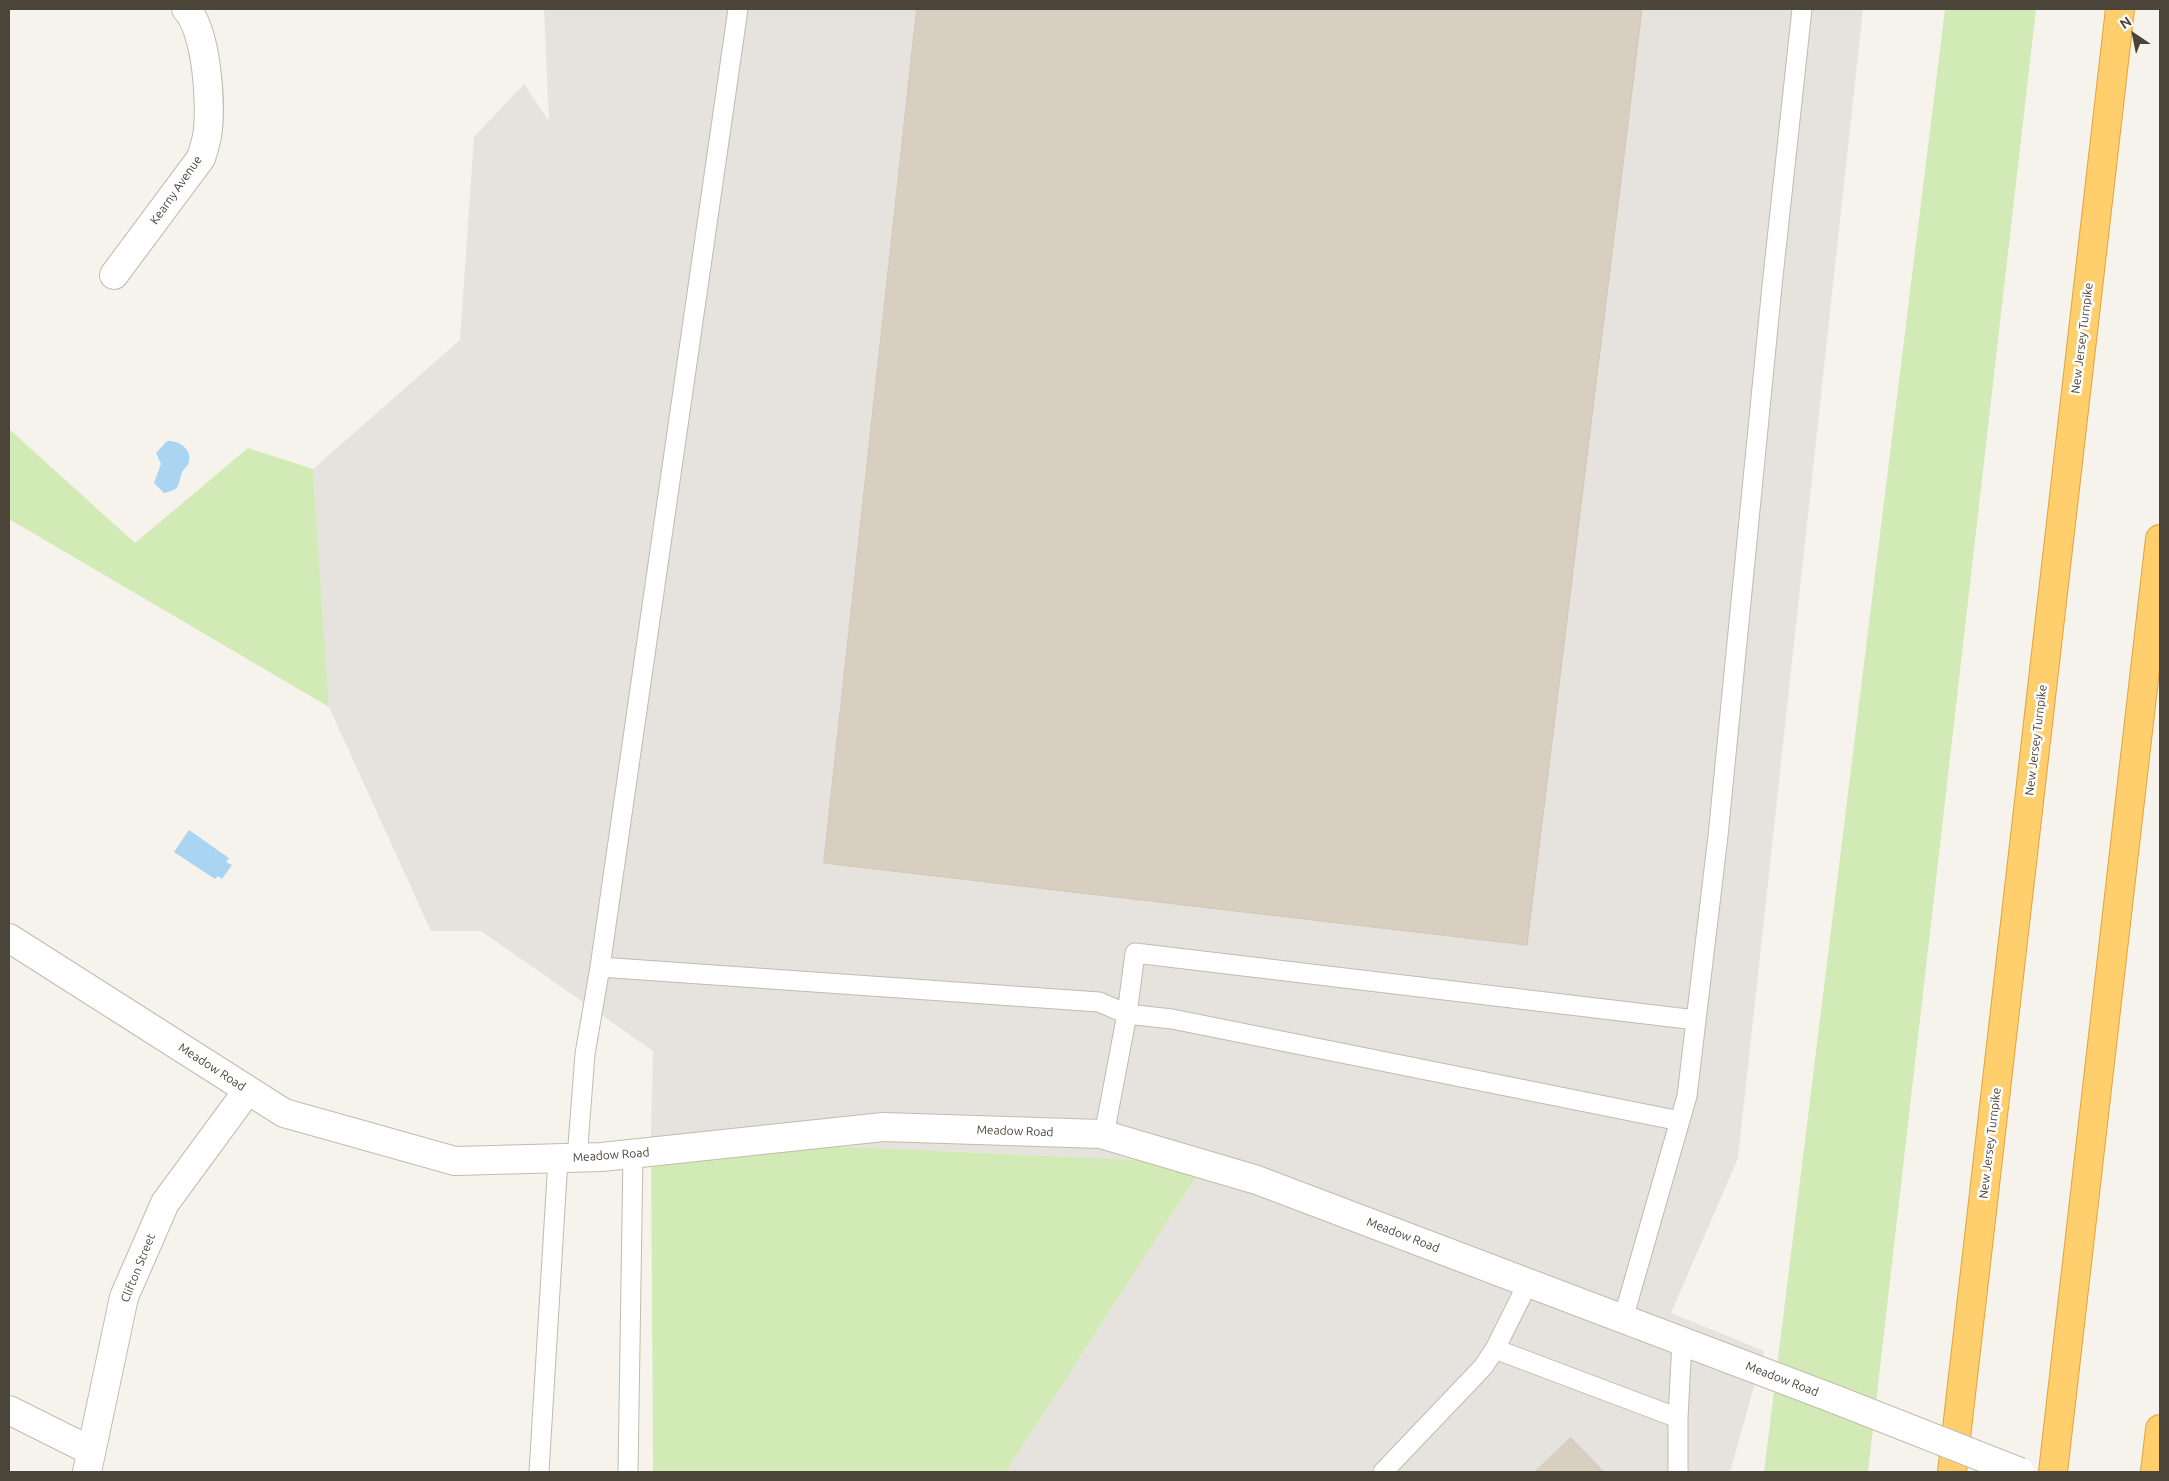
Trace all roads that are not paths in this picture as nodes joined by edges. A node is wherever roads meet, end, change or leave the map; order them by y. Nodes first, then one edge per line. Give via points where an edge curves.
1 (186, 9) edge
2 (738, 9) edge
3 (1802, 9) edge
4 (2120, 9) edge
5 (114, 276) dead end
6 (2160, 539) edge
7 (9, 938) edge
8 (600, 966) junction
9 (1127, 1014) junction
10 (1696, 1020) junction
11 (248, 1090) junction
12 (1680, 1121) junction
13 (1104, 1135) junction
14 (633, 1154) junction
15 (567, 1158) junction
16 (1528, 1283) junction
17 (1623, 1319) junction
18 (1682, 1341) junction
19 (1495, 1348) junction
20 (9, 1410) edge
21 (1678, 1418) junction
22 (2160, 1429) edge
23 (89, 1462) edge
24 (540, 1472) edge
25 (628, 1472) edge
26 (1383, 1472) edge
27 (1678, 1472) edge
28 (1952, 1472) edge
29 (2020, 1472) edge
30 (2053, 1472) edge
31 (2155, 1472) edge

1 - 5 street, Kearny Avenue via 199,31 209,92 207,136 201,158
2 - 8 lane
3 - 10 lane via 1718,836
4 - 28 highway, New Jersey Turnpike
6 - 30 highway
7 - 11 street, Meadow Road
8 - 9 lane via 1099,1002
8 - 15 lane
9 - 10 lane via 1135,953
9 - 12 lane via 1172,1019
9 - 13 lane
10 - 12 lane via 1687,1096
11 - 15 street, Meadow Road via 284,1114 455,1162
11 - 23 street, Clifton Street via 164,1204 124,1297
12 - 17 lane
13 - 14 street, Meadow Road via 883,1127
13 - 16 street, Meadow Road via 1257,1180
14 - 15 street, Meadow Road
14 - 25 lane
15 - 24 lane
16 - 17 street, Meadow Road
16 - 19 lane
17 - 18 street, Meadow Road
18 - 21 lane
18 - 29 street, Meadow Road, bridge
19 - 21 lane
19 - 26 lane via 1483,1367
20 - 23 street
21 - 27 lane
22 - 31 highway

